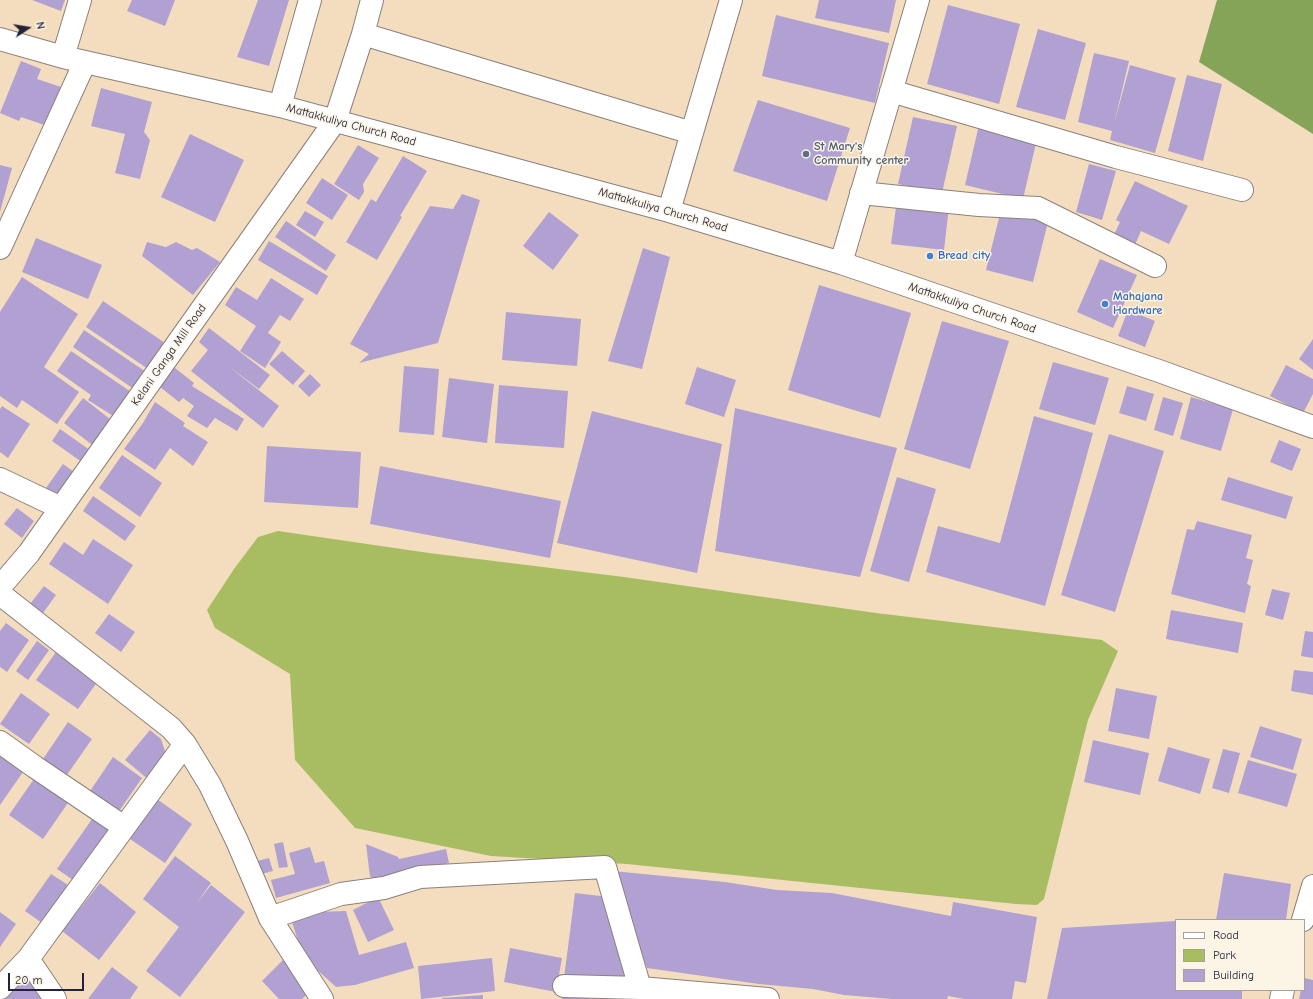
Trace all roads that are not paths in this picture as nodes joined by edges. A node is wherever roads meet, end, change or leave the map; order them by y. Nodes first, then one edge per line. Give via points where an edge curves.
1 (80, 0) edge
2 (310, 0) edge
3 (372, 0) edge
4 (731, 0) edge
5 (918, 0) edge
6 (363, 34) junction
7 (0, 39) edge
8 (63, 57) junction
9 (85, 62) junction
10 (891, 91) junction
11 (280, 106) junction
12 (335, 121) junction
13 (692, 133) junction
14 (1242, 190) dead end
15 (861, 193) junction
16 (669, 211) junction
17 (0, 248) edge
18 (841, 263) junction
19 (1155, 266) dead end
20 (1313, 427) edge
21 (0, 479) edge
22 (61, 508) junction
23 (0, 587) edge
24 (0, 594) edge
25 (0, 742) edge
26 (185, 744) junction
27 (124, 827) junction
28 (1313, 886) edge
29 (270, 918) junction
30 (1303, 919) edge
31 (28, 959) junction
32 (564, 986) dead end
33 (0, 988) edge
34 (640, 988) junction
35 (55, 999) edge
36 (322, 999) edge
37 (768, 999) edge

1 - 8 street
2 - 11 street
3 - 6 street, Kelani Ganga Mill Road
4 - 13 street
5 - 10 street
6 - 12 street, Kelani Ganga Mill Road
6 - 13 street
7 - 8 street, Mattakkuliya Church Road
8 - 9 street, Mattakkuliya Church Road
9 - 11 street, Mattakkuliya Church Road
9 - 17 street
10 - 14 street via 1116,157
10 - 15 street
11 - 12 street, Mattakkuliya Church Road
12 - 16 street, Mattakkuliya Church Road
12 - 22 street, Kelani Ganga Mill Road
13 - 16 street
15 - 18 street
15 - 19 street via 1038,208
16 - 18 street, Mattakkuliya Church Road
18 - 20 street, Mattakkuliya Church Road via 1159,371
21 - 22 street
22 - 23 street, Kelani Ganga Mill Road via 29,553
24 - 26 street via 171,728
25 - 27 street
26 - 27 street
26 - 29 street via 210,785
27 - 31 street
28 - 30 street
29 - 34 street via 341,894 384,888 420,877 605,867
29 - 36 street
31 - 33 street
31 - 35 street
32 - 34 street
34 - 37 street

